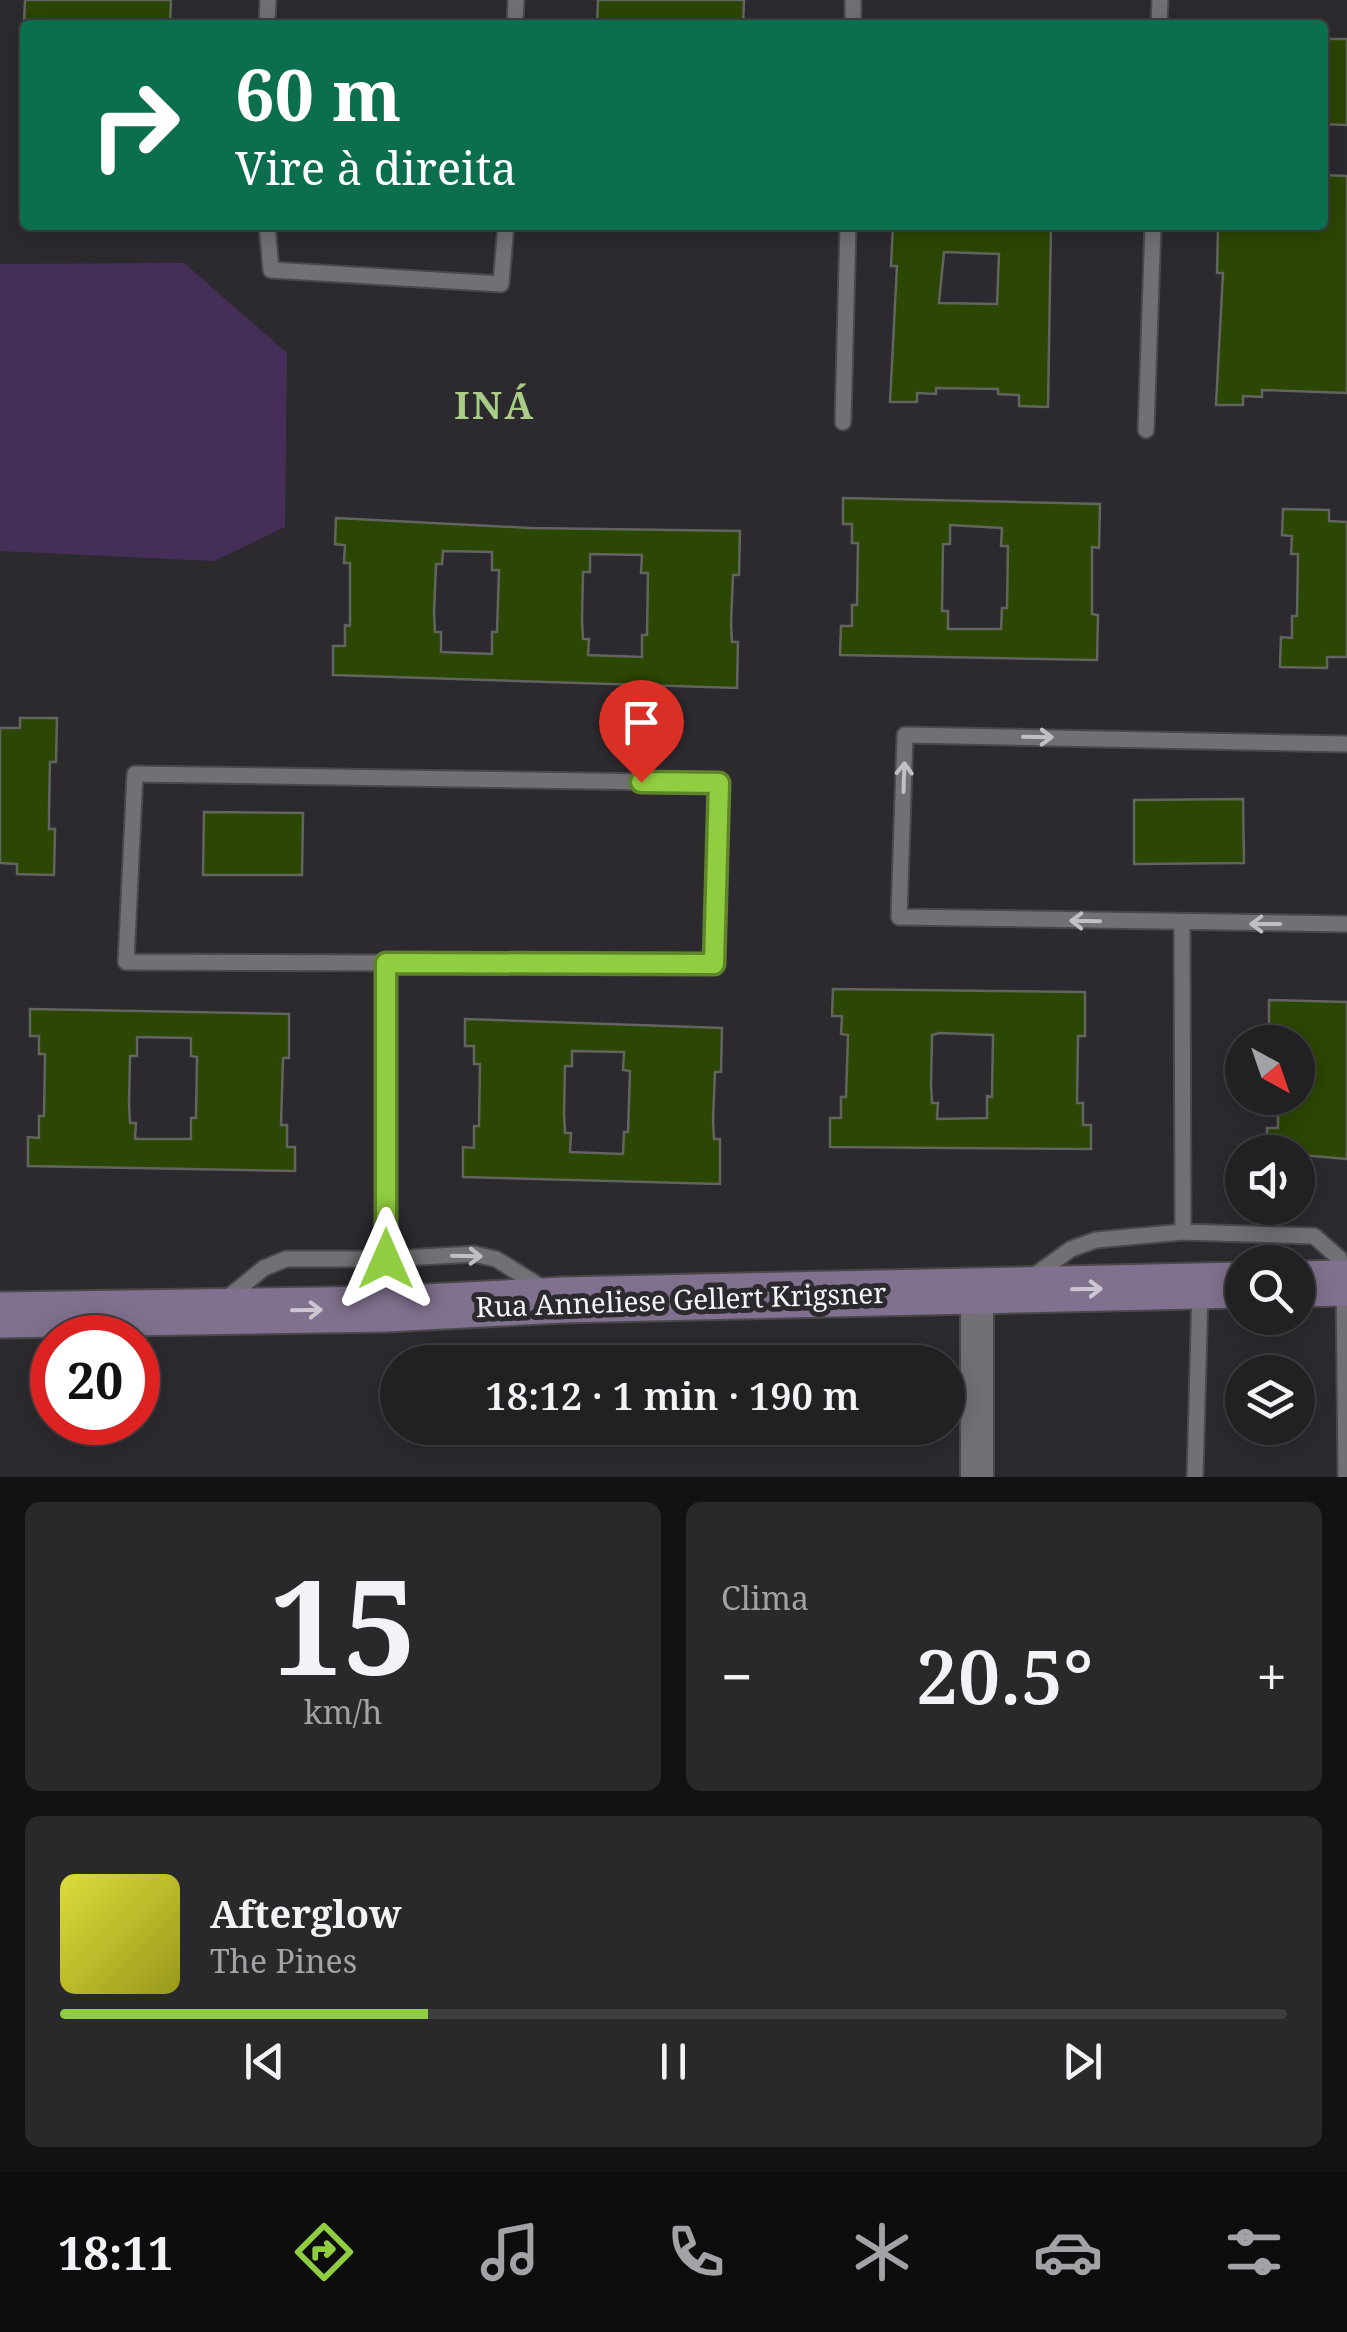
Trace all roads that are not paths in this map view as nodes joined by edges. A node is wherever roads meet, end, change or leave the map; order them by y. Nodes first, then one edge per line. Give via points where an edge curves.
1 (267, 230) edge
2 (506, 230) edge
3 (848, 230) edge
4 (1153, 230) edge
5 (843, 422) dead end
6 (1146, 430) dead end
7 (1347, 744) edge
8 (1182, 924) junction
9 (1347, 924) edge
10 (386, 963) junction
11 (1183, 1232) junction
12 (386, 1259) junction
13 (1346, 1283) edge
14 (1315, 1284) edge
15 (1221, 1286) edge
16 (995, 1291) junction
17 (562, 1300) junction
18 (212, 1312) junction
19 (0, 1315) edge
20 (977, 1477) edge
21 (1196, 1477) edge
22 (1346, 1477) edge

1 - 2 lane via 271,270 501,284
3 - 5 lane
4 - 6 lane
8 -> 7 lane via 900,917 905,734
9 -> 8 lane
8 - 11 lane
10 - 10 lane via 714,964 719,783 135,774 126,962
10 - 12 lane
11 - 13 lane via 1314,1236 1340,1258
11 - 16 lane via 1096,1240
12 -> 17 lane via 496,1259
12 - 18 lane via 286,1259 264,1268
13 - 14 main road
13 - 22 lane
16 -> 15 main road, Rua Anneliese Gellert Krigsner
15 - 21 lane
16 - 17 main road, Rua Anneliese Gellert Krigsner
16 - 20 street
18 -> 17 main road, Rua Anneliese Gellert Krigsner
18 - 19 main road, Rua Anneliese Gellert Krigsner

